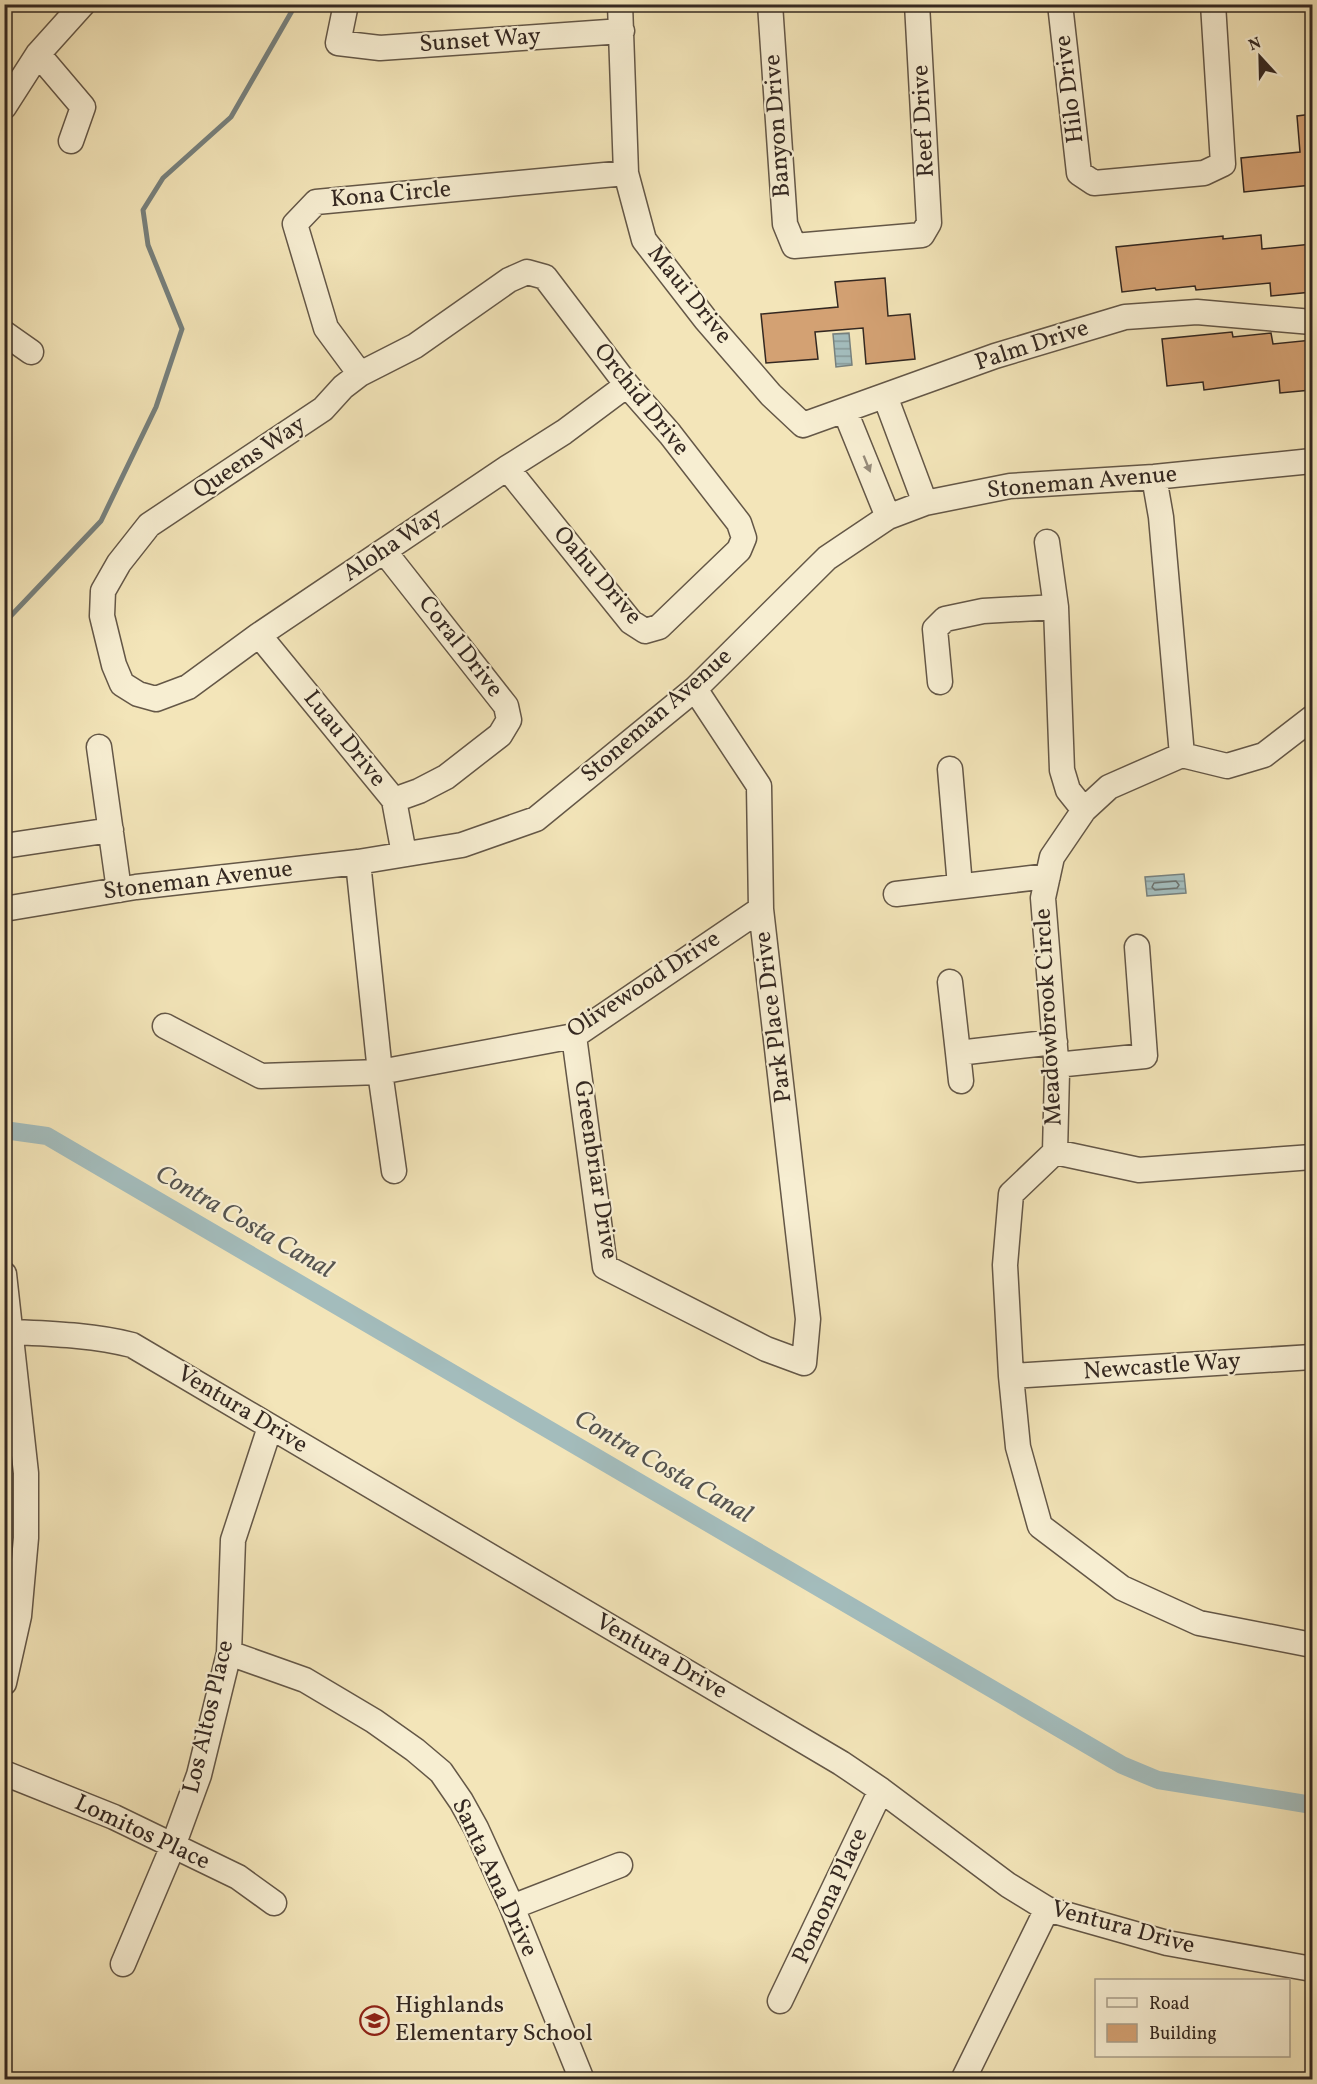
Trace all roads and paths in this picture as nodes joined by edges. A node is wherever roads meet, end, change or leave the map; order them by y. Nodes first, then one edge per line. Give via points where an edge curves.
1 (83, 4) edge
2 (346, 4) edge
3 (620, 4) edge
4 (770, 4) edge
5 (917, 4) edge
6 (1060, 4) edge
7 (1213, 4) edge
8 (622, 31) junction
9 (38, 54) junction
10 (4, 107) edge
11 (71, 141) dead end
12 (626, 173) junction
13 (922, 235) joint
14 (527, 272) joint
15 (1312, 322) edge
16 (4, 333) edge
17 (31, 352) dead end
18 (360, 374) junction
19 (627, 385) junction
20 (771, 394) joint
21 (885, 396) junction
22 (845, 411) junction
23 (1312, 461) edge
24 (507, 468) junction
25 (1154, 477) junction
26 (925, 502) junction
27 (888, 517) junction
28 (744, 538) joint
29 (1047, 542) dead end
30 (384, 550) junction
31 (1056, 607) junction
32 (259, 635) junction
33 (940, 682) dead end
34 (695, 689) junction
35 (156, 699) joint
36 (1312, 718) edge
37 (99, 747) dead end
38 (1182, 755) junction
39 (950, 769) dead end
40 (394, 800) junction
41 (1084, 810) junction
42 (111, 830) junction
43 (4, 846) edge
44 (404, 854) junction
45 (358, 862) junction
46 (1048, 876) junction
47 (960, 886) junction
48 (119, 890) junction
49 (896, 894) dead end
50 (4, 909) edge
51 (761, 909) junction
52 (1137, 947) dead end
53 (950, 982) dead end
54 (165, 1026) dead end
55 (574, 1036) junction
56 (958, 1053) junction
57 (1055, 1053) junction
58 (380, 1072) junction
59 (961, 1081) dead end
60 (1055, 1152) junction
61 (1312, 1157) edge
62 (394, 1171) dead end
63 (4, 1274) edge
64 (12, 1332) junction
65 (1312, 1357) edge
66 (804, 1363) joint
67 (1011, 1376) junction
68 (270, 1427) junction
69 (1312, 1646) edge
70 (229, 1653) junction
71 (4, 1683) edge
72 (4, 1773) edge
73 (881, 1790) junction
74 (173, 1846) junction
75 (620, 1865) dead end
76 (274, 1903) dead end
77 (512, 1907) junction
78 (1047, 1909) junction
79 (123, 1964) dead end
80 (1312, 1968) edge
81 (780, 2001) dead end
82 (582, 2079) edge
83 (963, 2079) edge

1 - 9 street
2 - 8 street, Sunset Way via 338,43 380,48
3 - 8 street, Maui Drive
4 - 13 street, Banyon Drive via 785,224 794,246
5 - 13 street, Reef Drive via 929,222
6 - 7 street, Hilo Drive via 1079,172 1094,183 1204,173 1223,164
8 - 12 street, Maui Drive
9 - 10 street
9 - 11 street via 83,107
12 - 18 street, Kona Circle via 316,202 295,224 326,328
12 - 20 street, Maui Drive via 644,240 706,320
14 - 18 street, Queens Way via 509,280 415,346
14 - 19 street, Orchid Drive via 545,277
15 - 21 street, Palm Drive via 1197,312 1125,317 995,356
16 - 17 street
18 - 35 street, Queens Way via 323,409 149,525 119,563 103,591 102,616 114,665 122,684
19 - 24 street, Aloha Way
19 - 28 street, Orchid Drive via 739,523
20 - 22 street, Palm Drive via 802,425
21 - 22 street, Palm Drive
21 - 26 street
22 -> 27 street
23 - 25 street, Stoneman Avenue
24 - 28 street, Oahu Drive via 631,622 645,631 660,627 739,550
24 - 30 street, Aloha Way
25 - 26 street, Stoneman Avenue via 1010,486
25 - 38 street
26 - 27 street, Stoneman Avenue
27 - 34 street, Stoneman Avenue via 827,558
29 - 31 street
30 - 32 street, Aloha Way
30 - 40 street, Coral Drive via 506,706 509,720 500,735 446,777
31 - 33 street via 983,611 945,619 935,629
31 - 41 street via 1062,770 1068,790
32 - 35 street, Aloha Way via 188,687
32 - 40 street, Luau Drive
34 - 44 street, Stoneman Avenue via 536,819 462,845
34 - 51 street, Park Place Drive via 759,786
36 - 38 street via 1264,755 1227,766
37 - 42 street
38 - 41 street, Meadowbrook Circle via 1109,787
39 - 47 street
40 - 44 street, Luau Drive
41 - 46 street, Meadowbrook Circle via 1052,857
42 - 43 street
42 - 48 street
44 - 45 street, Stoneman Avenue
45 - 48 street, Stoneman Avenue
45 - 58 street
46 - 47 street
46 - 57 street, Meadowbrook Circle via 1043,898
47 - 49 street
48 - 50 street, Stoneman Avenue
51 - 55 street, Olivewood Drive
51 - 66 street, Park Place Drive via 808,1319
52 - 57 street via 1144,1056
53 - 56 street
54 - 58 street, Olivewood Drive via 261,1076
55 - 58 street, Olivewood Drive
55 - 66 street, Greenbriar Drive via 605,1267 766,1349
56 - 57 street
56 - 59 street
57 - 60 street, Meadowbrook Circle
58 - 62 street
60 - 61 street via 1138,1170
60 - 67 street, Meadowbrook Circle via 1011,1194 1005,1265
63 - 64 street
64 - 68 street, Ventura Drive via 108,1339 132,1345
64 - 71 street via 26,1473 26,1538 19,1616
65 - 67 street, Newcastle Way
67 - 69 street, Meadowbrook Circle via 1018,1447 1040,1526 1122,1588 1199,1623
68 - 70 street, Los Altos Place via 233,1540
68 - 73 street, Ventura Drive
70 - 74 street, Los Altos Place via 199,1775
70 - 77 street, Santa Ana Drive via 305,1680 374,1721 441,1772 476,1828
72 - 74 street, Lomitos Place via 114,1817
73 - 78 street, Ventura Drive via 1008,1885
73 - 81 street, Pomona Place
74 - 76 street, Lomitos Place via 238,1877
74 - 79 street, Los Altos Place
75 - 77 street
77 - 82 street, Santa Ana Drive
78 - 80 street, Ventura Drive via 1167,1943
78 - 83 street

